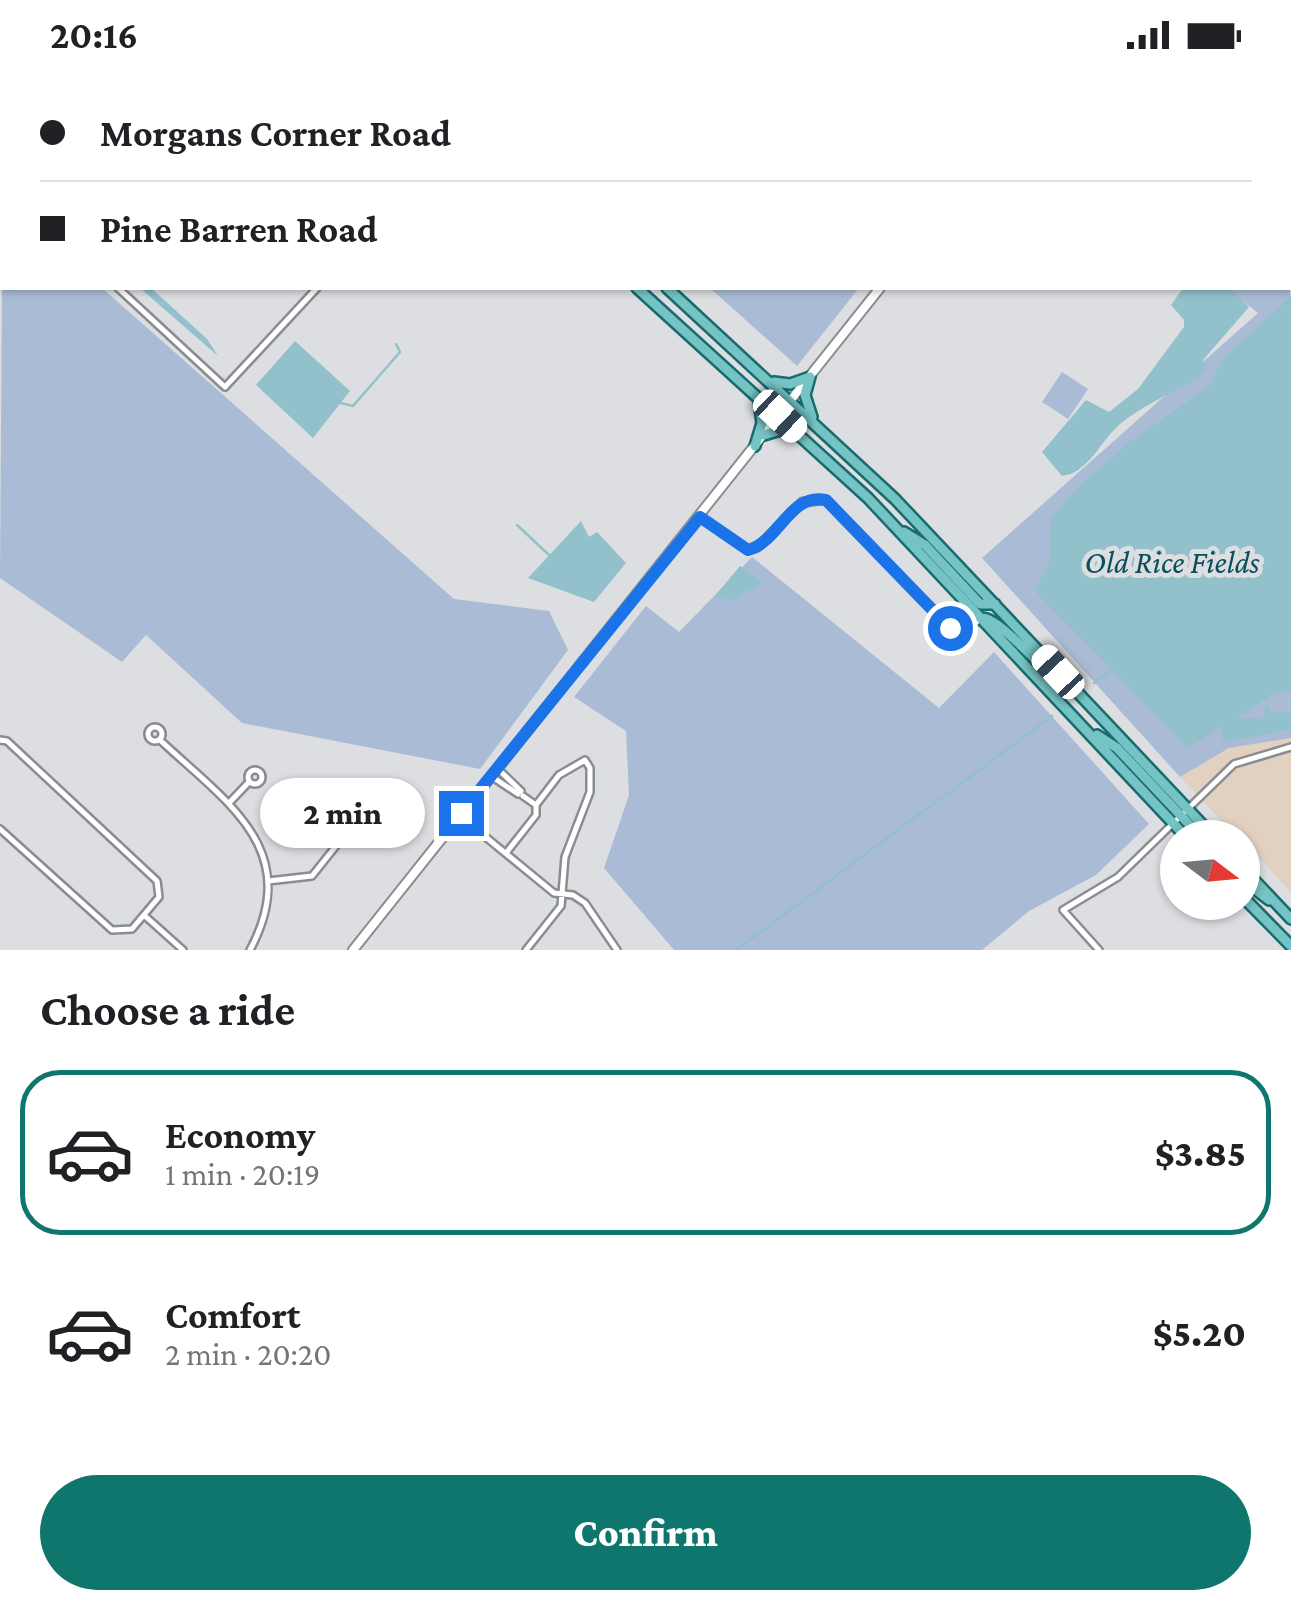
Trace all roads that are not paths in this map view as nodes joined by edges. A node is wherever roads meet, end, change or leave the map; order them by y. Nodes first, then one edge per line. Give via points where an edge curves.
1 (120, 290) edge
2 (315, 290) edge
3 (640, 290) edge
4 (669, 290) edge
5 (878, 290) edge
6 (810, 376) junction
7 (771, 382) junction
8 (755, 394) junction
9 (791, 400) junction
10 (780, 416) junction
11 (814, 421) junction
12 (800, 435) junction
13 (764, 436) junction
14 (755, 446) junction
15 (700, 517) junction
16 (893, 525) junction
17 (994, 604) junction
18 (981, 618) junction
19 (1080, 694) junction
20 (0, 740) edge
21 (160, 740) dead end
22 (1291, 747) edge
23 (494, 772) junction
24 (249, 782) dead end
25 (229, 802) junction
26 (371, 802) dead end
27 (536, 805) junction
28 (1179, 814) junction
29 (1181, 820) edge
30 (1185, 820) edge
31 (1188, 820) edge
32 (0, 829) edge
33 (482, 834) dead end
34 (506, 854) junction
35 (268, 882) junction
36 (1260, 886) edge
37 (1260, 892) edge
38 (562, 894) junction
39 (1280, 907) junction
40 (1260, 914) edge
41 (145, 916) junction
42 (1291, 919) edge
43 (1291, 946) edge
44 (183, 950) edge
45 (250, 950) edge
46 (353, 950) edge
47 (526, 950) edge
48 (617, 950) edge
49 (1099, 950) edge

1 - 2 street via 225,387
3 - 8 main road
4 - 7 main road
5 - 6 main road
6 - 7 main road
6 - 9 main road
6 - 11 main road via 805,396
7 - 9 main road
8 - 10 main road
8 - 14 main road via 763,414
9 - 10 main road
9 - 11 main road
10 - 12 main road
10 - 13 main road
11 - 17 main road
12 - 13 main road via 784,430
12 - 16 main road
13 - 14 main road
14 - 15 main road
15 - 18 street via 748,550 802,502 826,500 950,628 959,634
15 - 23 main road
16 - 17 main road via 925,545 980,604
16 - 18 main road
17 - 19 main road
18 - 19 main road via 995,619 1049,677
18 - 28 main road
19 - 28 main road
20 - 41 street via 157,880 159,897
21 - 25 street
22 - 28 street via 1234,764
23 - 27 street
23 - 46 main road
24 - 25 street
25 - 35 street via 254,832
26 - 35 street via 312,876
27 - 34 street via 535,817
27 - 38 street via 559,776 585,760 590,795 564,857
28 - 29 main road
28 - 30 main road
28 - 31 main road
28 - 49 street via 1110,883 1063,910
32 - 41 street via 112,930 132,929
33 - 34 street
34 - 38 street
35 - 45 street
36 - 39 main road
37 - 39 main road
38 - 47 street
38 - 48 street via 587,904
39 - 42 main road
40 - 43 main road
41 - 44 street

